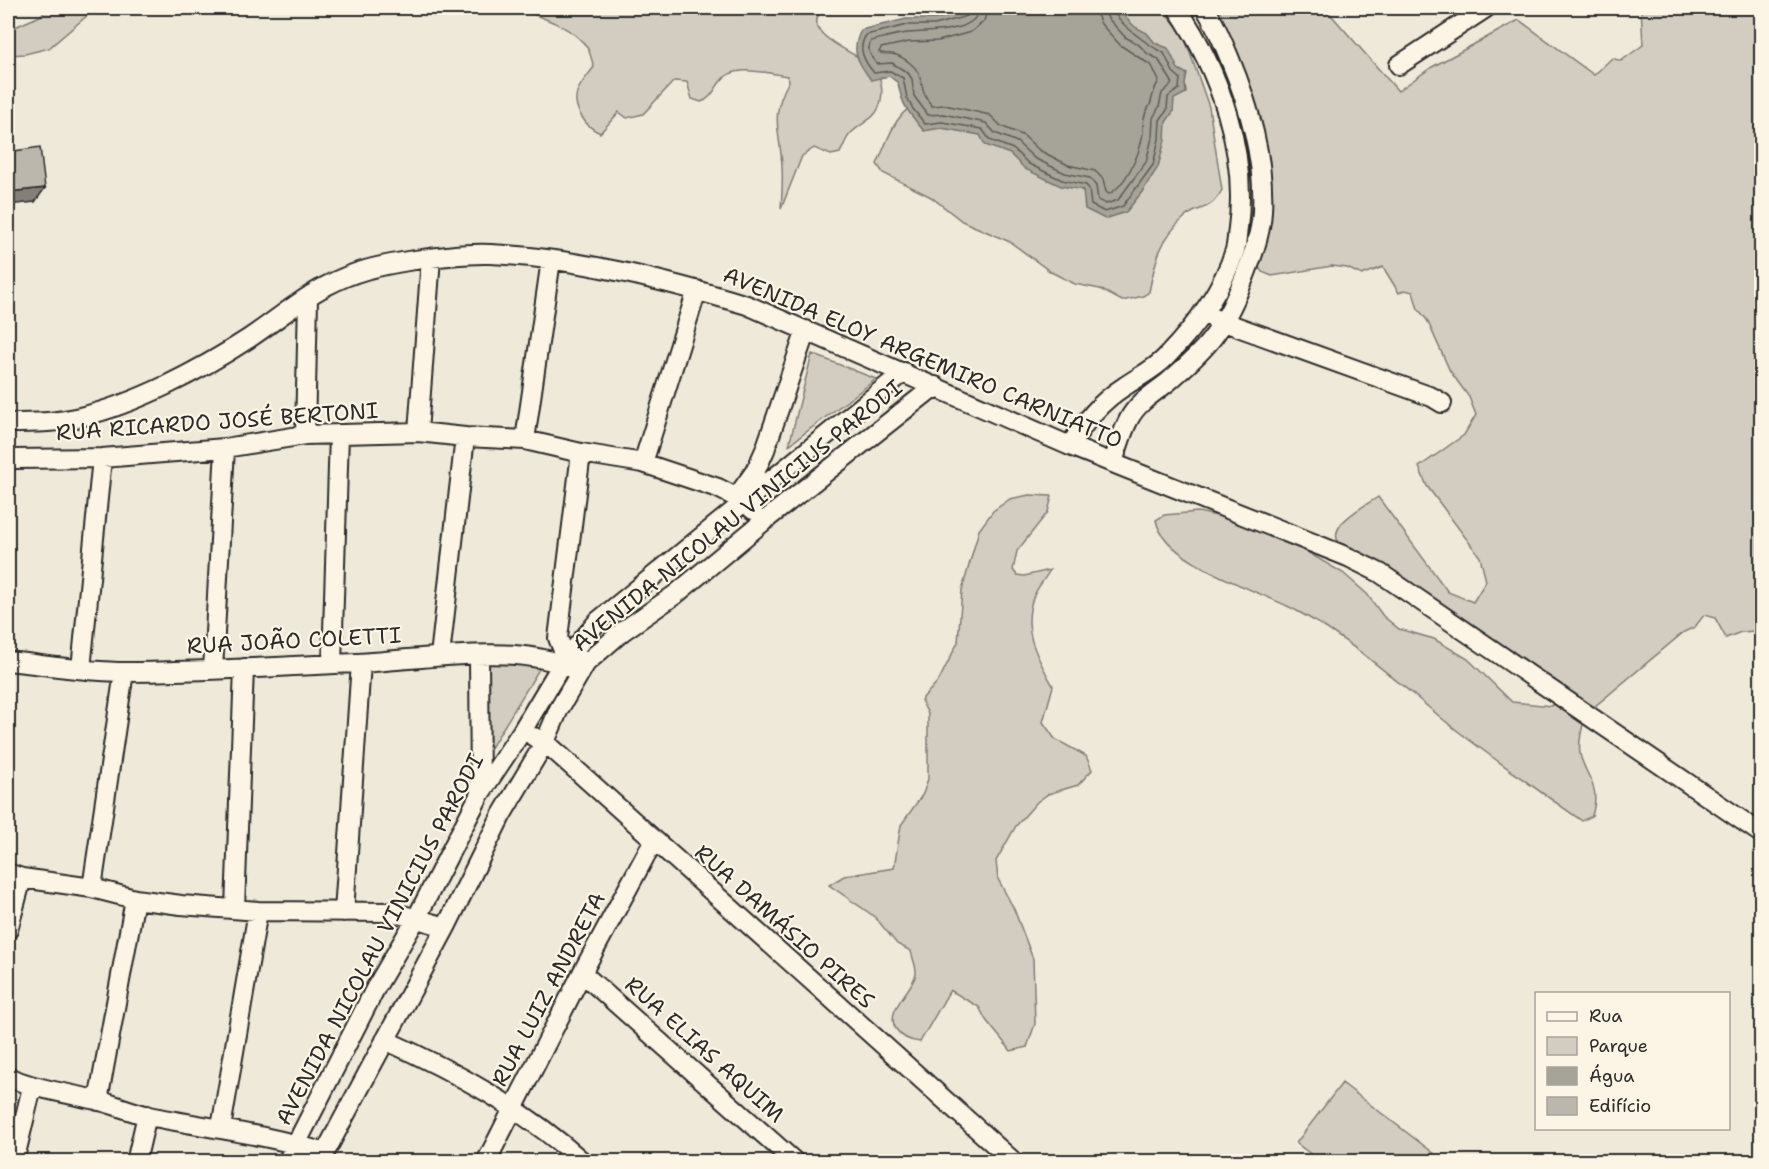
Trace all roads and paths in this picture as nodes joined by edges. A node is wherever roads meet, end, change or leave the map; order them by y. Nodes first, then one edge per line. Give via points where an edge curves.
1 (1177, 8) edge
2 (1205, 8) edge
3 (1486, 8) edge
4 (1399, 65) dead end
5 (431, 258) junction
6 (551, 260) junction
7 (697, 290) junction
8 (308, 298) junction
9 (1202, 312) junction
10 (1224, 322) junction
11 (806, 330) junction
12 (904, 372) junction
13 (935, 386) junction
14 (1442, 403) dead end
15 (8, 423) edge
16 (418, 432) junction
17 (339, 434) junction
18 (305, 435) junction
19 (465, 437) junction
20 (525, 440) junction
21 (1070, 446) junction
22 (225, 448) junction
23 (580, 453) junction
24 (102, 458) junction
25 (8, 461) edge
26 (1113, 462) junction
27 (643, 464) junction
28 (741, 500) junction
29 (764, 521) junction
30 (479, 655) junction
31 (440, 656) junction
32 (566, 658) junction
33 (8, 661) edge
34 (362, 663) junction
35 (332, 664) junction
36 (244, 668) junction
37 (584, 668) junction
38 (81, 669) junction
39 (213, 669) junction
40 (124, 672) junction
41 (522, 732) junction
42 (545, 741) junction
43 (480, 794) junction
44 (1761, 834) edge
45 (654, 840) junction
46 (15, 875) edge
47 (92, 888) junction
48 (135, 899) junction
49 (235, 908) junction
50 (258, 911) junction
51 (344, 912) junction
52 (416, 919) junction
53 (446, 927) junction
54 (8, 930) edge
55 (582, 973) junction
56 (385, 1040) junction
57 (8, 1077) edge
58 (32, 1087) junction
59 (98, 1101) junction
60 (513, 1108) junction
61 (147, 1115) junction
62 (221, 1128) junction
63 (296, 1143) junction
64 (322, 1157) edge
65 (14, 1161) edge
66 (136, 1161) edge
67 (287, 1161) edge
68 (486, 1161) edge
69 (583, 1161) edge
70 (795, 1161) edge
71 (1014, 1161) edge

1 - 9 street via 1192,29 1234,136 1241,201 1235,249 1219,289
2 - 10 street via 1214,20 1252,120 1260,168 1262,212 1256,239 1242,284
3 - 4 street
5 - 6 street, AVENIDA ELOY ARGEMIRO CARNIATTO via 488,254
5 - 8 street, AVENIDA ELOY ARGEMIRO CARNIATTO via 367,268
5 - 16 street
6 - 7 street, AVENIDA ELOY ARGEMIRO CARNIATTO
6 - 20 street
7 - 11 street, AVENIDA ELOY ARGEMIRO CARNIATTO via 747,304
7 - 27 street
8 - 15 street, AVENIDA ELOY ARGEMIRO CARNIATTO via 184,376 127,402 80,417
8 - 18 street
9 - 10 street
9 - 21 street via 1164,360 1100,404
10 - 14 street
10 - 26 street via 1195,358 1144,400 1129,419
11 - 12 street, AVENIDA ELOY ARGEMIRO CARNIATTO
11 - 28 street via 765,450
12 - 13 street, AVENIDA ELOY ARGEMIRO CARNIATTO
12 - 28 street, AVENIDA NICOLAU VINICIUS PARODI
13 - 21 street, AVENIDA ELOY ARGEMIRO CARNIATTO
13 - 29 street, AVENIDA NICOLAU VINICIUS PARODI
16 - 17 street, RUA RICARDO JOSÉ BERTONI
16 - 19 street, RUA RICARDO JOSÉ BERTONI
17 - 18 street, RUA RICARDO JOSÉ BERTONI
17 - 35 street
18 - 22 street, RUA RICARDO JOSÉ BERTONI
19 - 20 street, RUA RICARDO JOSÉ BERTONI
19 - 31 street
20 - 23 street, RUA RICARDO JOSÉ BERTONI
21 - 26 street, AVENIDA ELOY ARGEMIRO CARNIATTO
22 - 24 street, RUA RICARDO JOSÉ BERTONI
22 - 39 street
23 - 27 street, RUA RICARDO JOSÉ BERTONI
23 - 32 street via 558,638
24 - 25 street, RUA RICARDO JOSÉ BERTONI
24 - 38 street
26 - 44 street, AVENIDA ELOY ARGEMIRO CARNIATTO via 1380,573
27 - 28 street, RUA RICARDO JOSÉ BERTONI via 703,482
28 - 29 street, RUA RICARDO JOSÉ BERTONI
28 - 32 street, AVENIDA NICOLAU VINICIUS PARODI via 598,621
29 - 37 street, AVENIDA NICOLAU VINICIUS PARODI via 623,632
30 - 31 street, RUA JOÃO COLETTI
30 - 32 street, RUA JOÃO COLETTI
30 - 43 street
31 - 34 street, RUA JOÃO COLETTI
32 - 37 street, RUA JOÃO COLETTI
32 - 41 street, AVENIDA NICOLAU VINICIUS PARODI
33 - 38 street, RUA JOÃO COLETTI
34 - 35 street, RUA JOÃO COLETTI
34 - 51 street
35 - 36 street, RUA JOÃO COLETTI
36 - 39 street, RUA JOÃO COLETTI
36 - 49 street
37 - 42 street, AVENIDA NICOLAU VINICIUS PARODI via 559,708
38 - 40 street, RUA JOÃO COLETTI
39 - 40 street, RUA JOÃO COLETTI
40 - 47 street
41 - 42 street, RUA DAMÁSIO PIRES
41 - 43 street, AVENIDA NICOLAU VINICIUS PARODI
42 - 45 street, RUA DAMÁSIO PIRES
42 - 53 street, AVENIDA NICOLAU VINICIUS PARODI via 501,816
43 - 52 street, AVENIDA NICOLAU VINICIUS PARODI
45 - 55 street, RUA LUIZ ANDRETA
45 - 71 street, RUA DAMÁSIO PIRES
46 - 47 street
46 - 54 street
47 - 48 street
48 - 49 street
48 - 59 street
49 - 50 street
50 - 51 street
50 - 62 street
51 - 52 street via 392,912
52 - 53 street
52 - 63 street, AVENIDA NICOLAU VINICIUS PARODI via 375,989
53 - 56 street, AVENIDA NICOLAU VINICIUS PARODI
55 - 60 street, RUA LUIZ ANDRETA
55 - 70 street, RUA ELIAS AQUIM
56 - 60 street via 439,1064
56 - 64 street, AVENIDA NICOLAU VINICIUS PARODI
57 - 58 street
58 - 59 street
58 - 65 street
59 - 61 street
60 - 68 street, RUA LUIZ ANDRETA
60 - 69 street
61 - 62 street
61 - 66 street
62 - 63 street
63 - 64 street
63 - 67 street, AVENIDA NICOLAU VINICIUS PARODI

